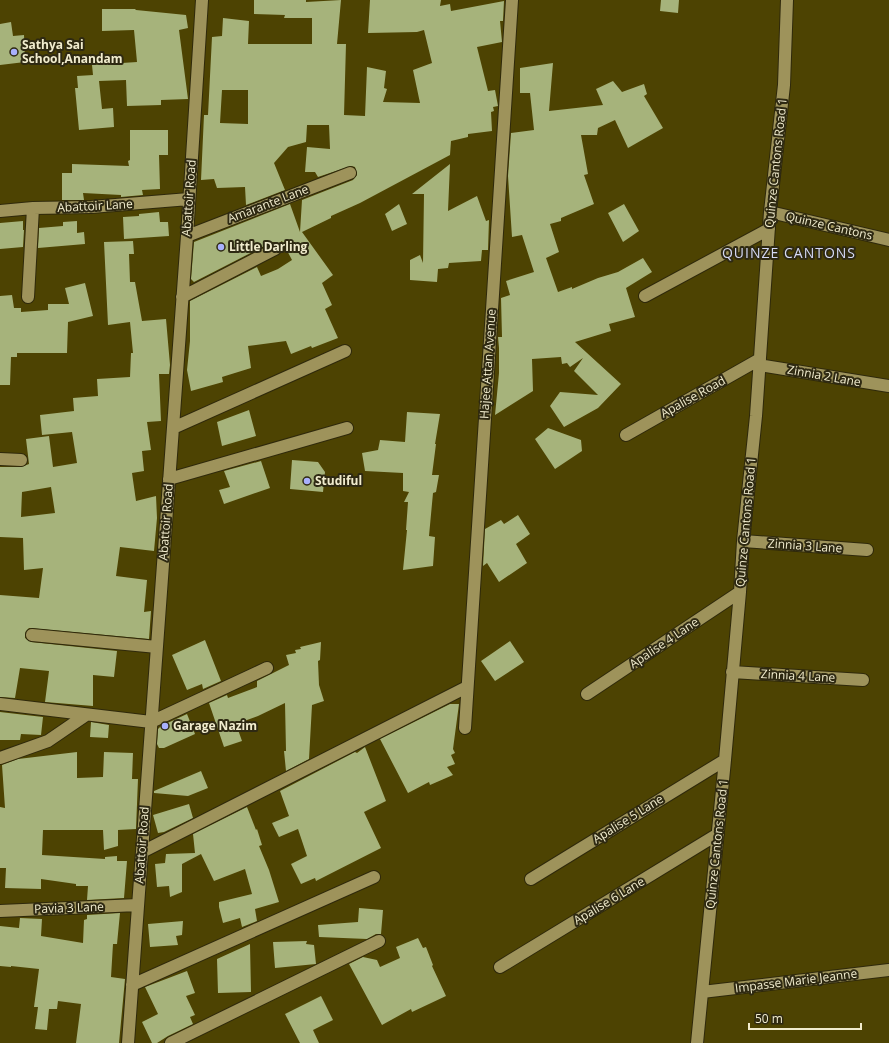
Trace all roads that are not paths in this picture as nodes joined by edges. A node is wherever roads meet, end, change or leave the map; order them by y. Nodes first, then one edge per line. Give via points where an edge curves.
1 (202, 0) edge
2 (512, 0) edge
3 (787, 0) edge
4 (350, 173) dead end
5 (189, 200) junction
6 (33, 208) junction
7 (0, 211) edge
8 (770, 212) junction
9 (769, 228) junction
10 (187, 236) junction
11 (889, 240) edge
12 (275, 249) dead end
13 (645, 296) dead end
14 (28, 297) dead end
15 (182, 297) junction
16 (345, 351) dead end
17 (759, 362) junction
18 (889, 386) edge
19 (173, 428) junction
20 (347, 428) dead end
21 (626, 435) dead end
22 (0, 459) edge
23 (20, 460) dead end
24 (169, 479) junction
25 (743, 541) junction
26 (867, 550) dead end
27 (740, 592) junction
28 (32, 635) dead end
29 (157, 646) junction
30 (267, 668) dead end
31 (732, 672) junction
32 (863, 680) dead end
33 (467, 687) junction
34 (588, 694) dead end
35 (0, 704) edge
36 (86, 715) junction
37 (151, 722) junction
38 (465, 728) dead end
39 (0, 758) edge
40 (725, 760) junction
41 (718, 834) junction
42 (142, 852) junction
43 (374, 878) dead end
44 (531, 879) dead end
45 (138, 905) junction
46 (0, 911) edge
47 (379, 941) dead end
48 (500, 967) dead end
49 (889, 970) edge
50 (132, 984) junction
51 (702, 992) junction
52 (128, 1043) edge
53 (170, 1043) edge
54 (697, 1043) edge

1 - 5 street, Abattoir Road
2 - 33 street, Hajee Attan Avenue
3 - 8 street, Quinze Cantons Road 1 via 784,85
4 - 10 street, Amarante Lane
5 - 6 street, Abattoir Lane
5 - 10 street, Abattoir Road
6 - 7 street, Abattoir Lane
6 - 14 street
8 - 9 street, Quinze Cantons Road 1
8 - 11 street, Quinze Cantons
9 - 13 street
9 - 17 street, Quinze Cantons Road 1
10 - 15 street, Abattoir Road
12 - 15 street
15 - 19 street, Abattoir Road
16 - 19 street
17 - 18 street, Zinnia 2 Lane
17 - 21 street, Apalise Road
17 - 25 street, Quinze Cantons Road 1
19 - 24 street, Abattoir Road
20 - 24 street
22 - 23 street
24 - 29 street, Abattoir Road
25 - 26 street, Zinnia 3 Lane
25 - 27 street, Quinze Cantons Road 1
27 - 31 street, Quinze Cantons Road 1
27 - 34 street, Apalise 4 Lane
28 - 29 street
29 - 37 street, Abattoir Road
30 - 37 street
31 - 32 street, Zinnia 4 Lane
31 - 40 street, Quinze Cantons Road 1
33 - 38 street, Hajee Attan Avenue
33 - 42 street
35 - 36 street
36 - 37 street
36 - 39 street via 48,741
37 - 42 street, Abattoir Road
40 - 41 street, Quinze Cantons Road 1
40 - 44 street, Apalise 5 Lane
41 - 48 street, Apalise 6 Lane
41 - 51 street, Quinze Cantons Road 1
42 - 45 street, Abattoir Road
43 - 50 street
45 - 46 street, Pavia 3 Lane
45 - 50 street, Abattoir Road
47 - 53 street
49 - 51 street, Impasse Marie Jeanne
50 - 52 street, Abattoir Road
51 - 54 street, Quinze Cantons Road 1

